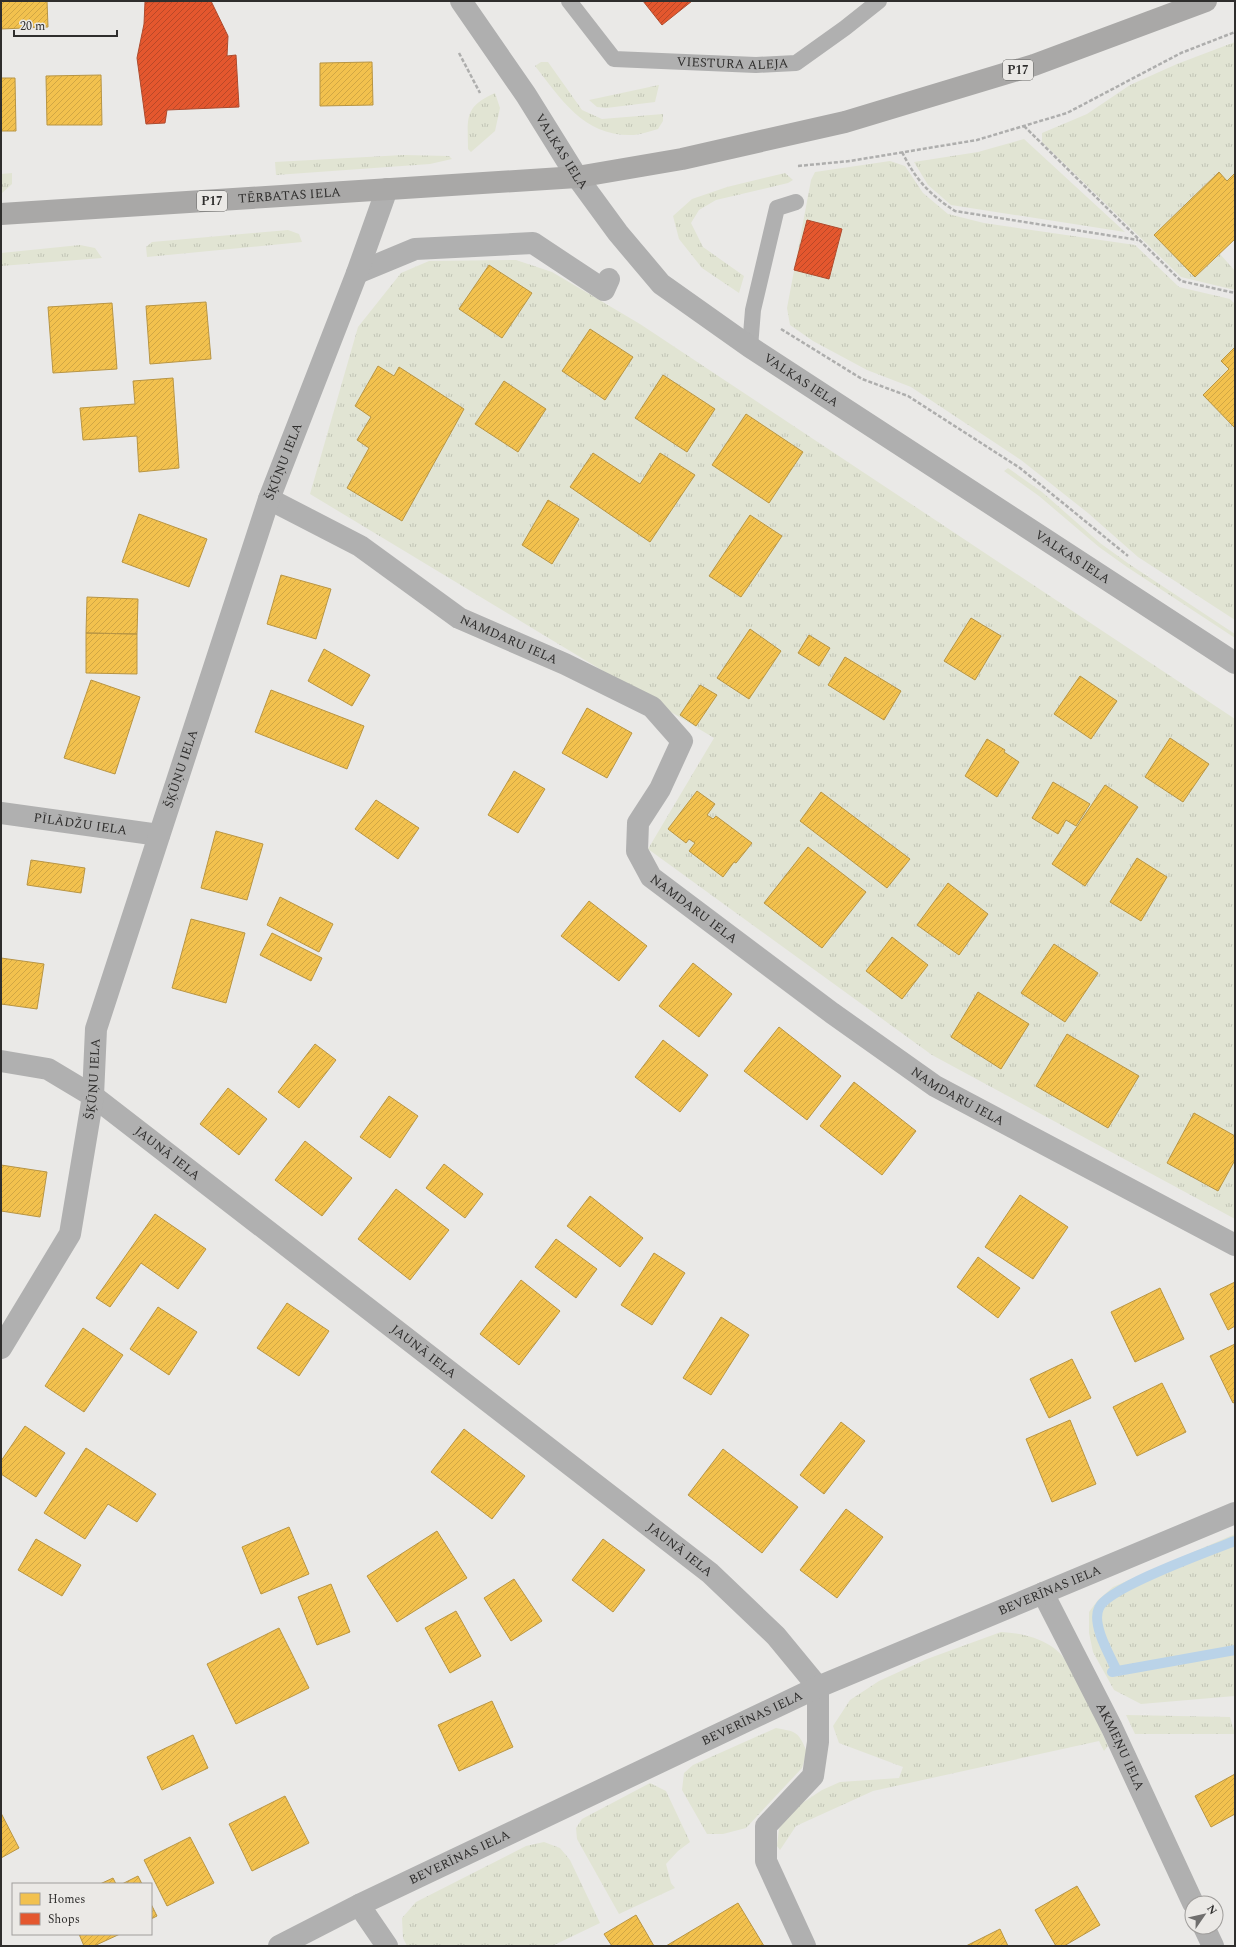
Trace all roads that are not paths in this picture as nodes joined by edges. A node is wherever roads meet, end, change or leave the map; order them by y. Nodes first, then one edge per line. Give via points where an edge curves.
1 (461, 1) edge
2 (569, 1) edge
3 (879, 1) edge
4 (1206, 1) edge
5 (577, 177) junction
6 (387, 189) junction
7 (796, 202) dead end
8 (1, 214) edge
9 (357, 273) junction
10 (610, 279) dead end
11 (750, 347) junction
12 (269, 499) junction
13 (1235, 663) edge
14 (1, 813) edge
15 (160, 835) junction
16 (1, 1062) edge
17 (93, 1096) junction
18 (1235, 1246) edge
19 (1, 1348) edge
20 (1235, 1513) edge
21 (1043, 1593) junction
22 (818, 1687) junction
23 (1189, 1895) edge
24 (360, 1905) junction
25 (1207, 1935) edge
26 (279, 1946) edge
27 (387, 1946) edge
28 (805, 1946) edge
29 (1212, 1946) edge

1 - 5 main road, VALKAS IELA via 526,95
2 - 3 lane, VIESTURA ALEJA via 614,59 756,65 796,63
4 - 5 main road, P17 via 1034,65 845,122 715,152
5 - 6 main road, TĒRBATAS IELA / P17
5 - 11 main road, VALKAS IELA via 618,233 661,284
6 - 8 main road, TĒRBATAS IELA / P17
6 - 9 street, ŠĶŪŅU IELA
7 - 11 lane via 777,208 753,310
9 - 10 street via 415,249 532,243 604,290
9 - 12 street, ŠĶŪŅU IELA
11 - 13 main road, VALKAS IELA
12 - 15 street, ŠĶŪŅU IELA
12 - 18 street, NAMDARU IELA via 360,546 459,618 565,664 652,707 682,741 660,789 638,823 637,851 651,877 934,1086
14 - 15 street, PĪLĀDŽU IELA
15 - 17 street, ŠĶŪŅU IELA via 96,1029
16 - 17 street, JAUNĀ IELA via 48,1069
17 - 19 street, ŠĶŪŅU IELA via 70,1234
17 - 22 street, JAUNĀ IELA via 710,1573 776,1636
20 - 21 street, BEVERĪNAS IELA
21 - 22 street, BEVERĪNAS IELA
21 - 23 street, AKMEŅU IELA via 1112,1728
22 - 24 street, BEVERĪNAS IELA
22 - 28 street via 818,1742 813,1776 766,1826 766,1861
24 - 26 street, BEVERĪNAS IELA
24 - 27 street
25 - 29 street

